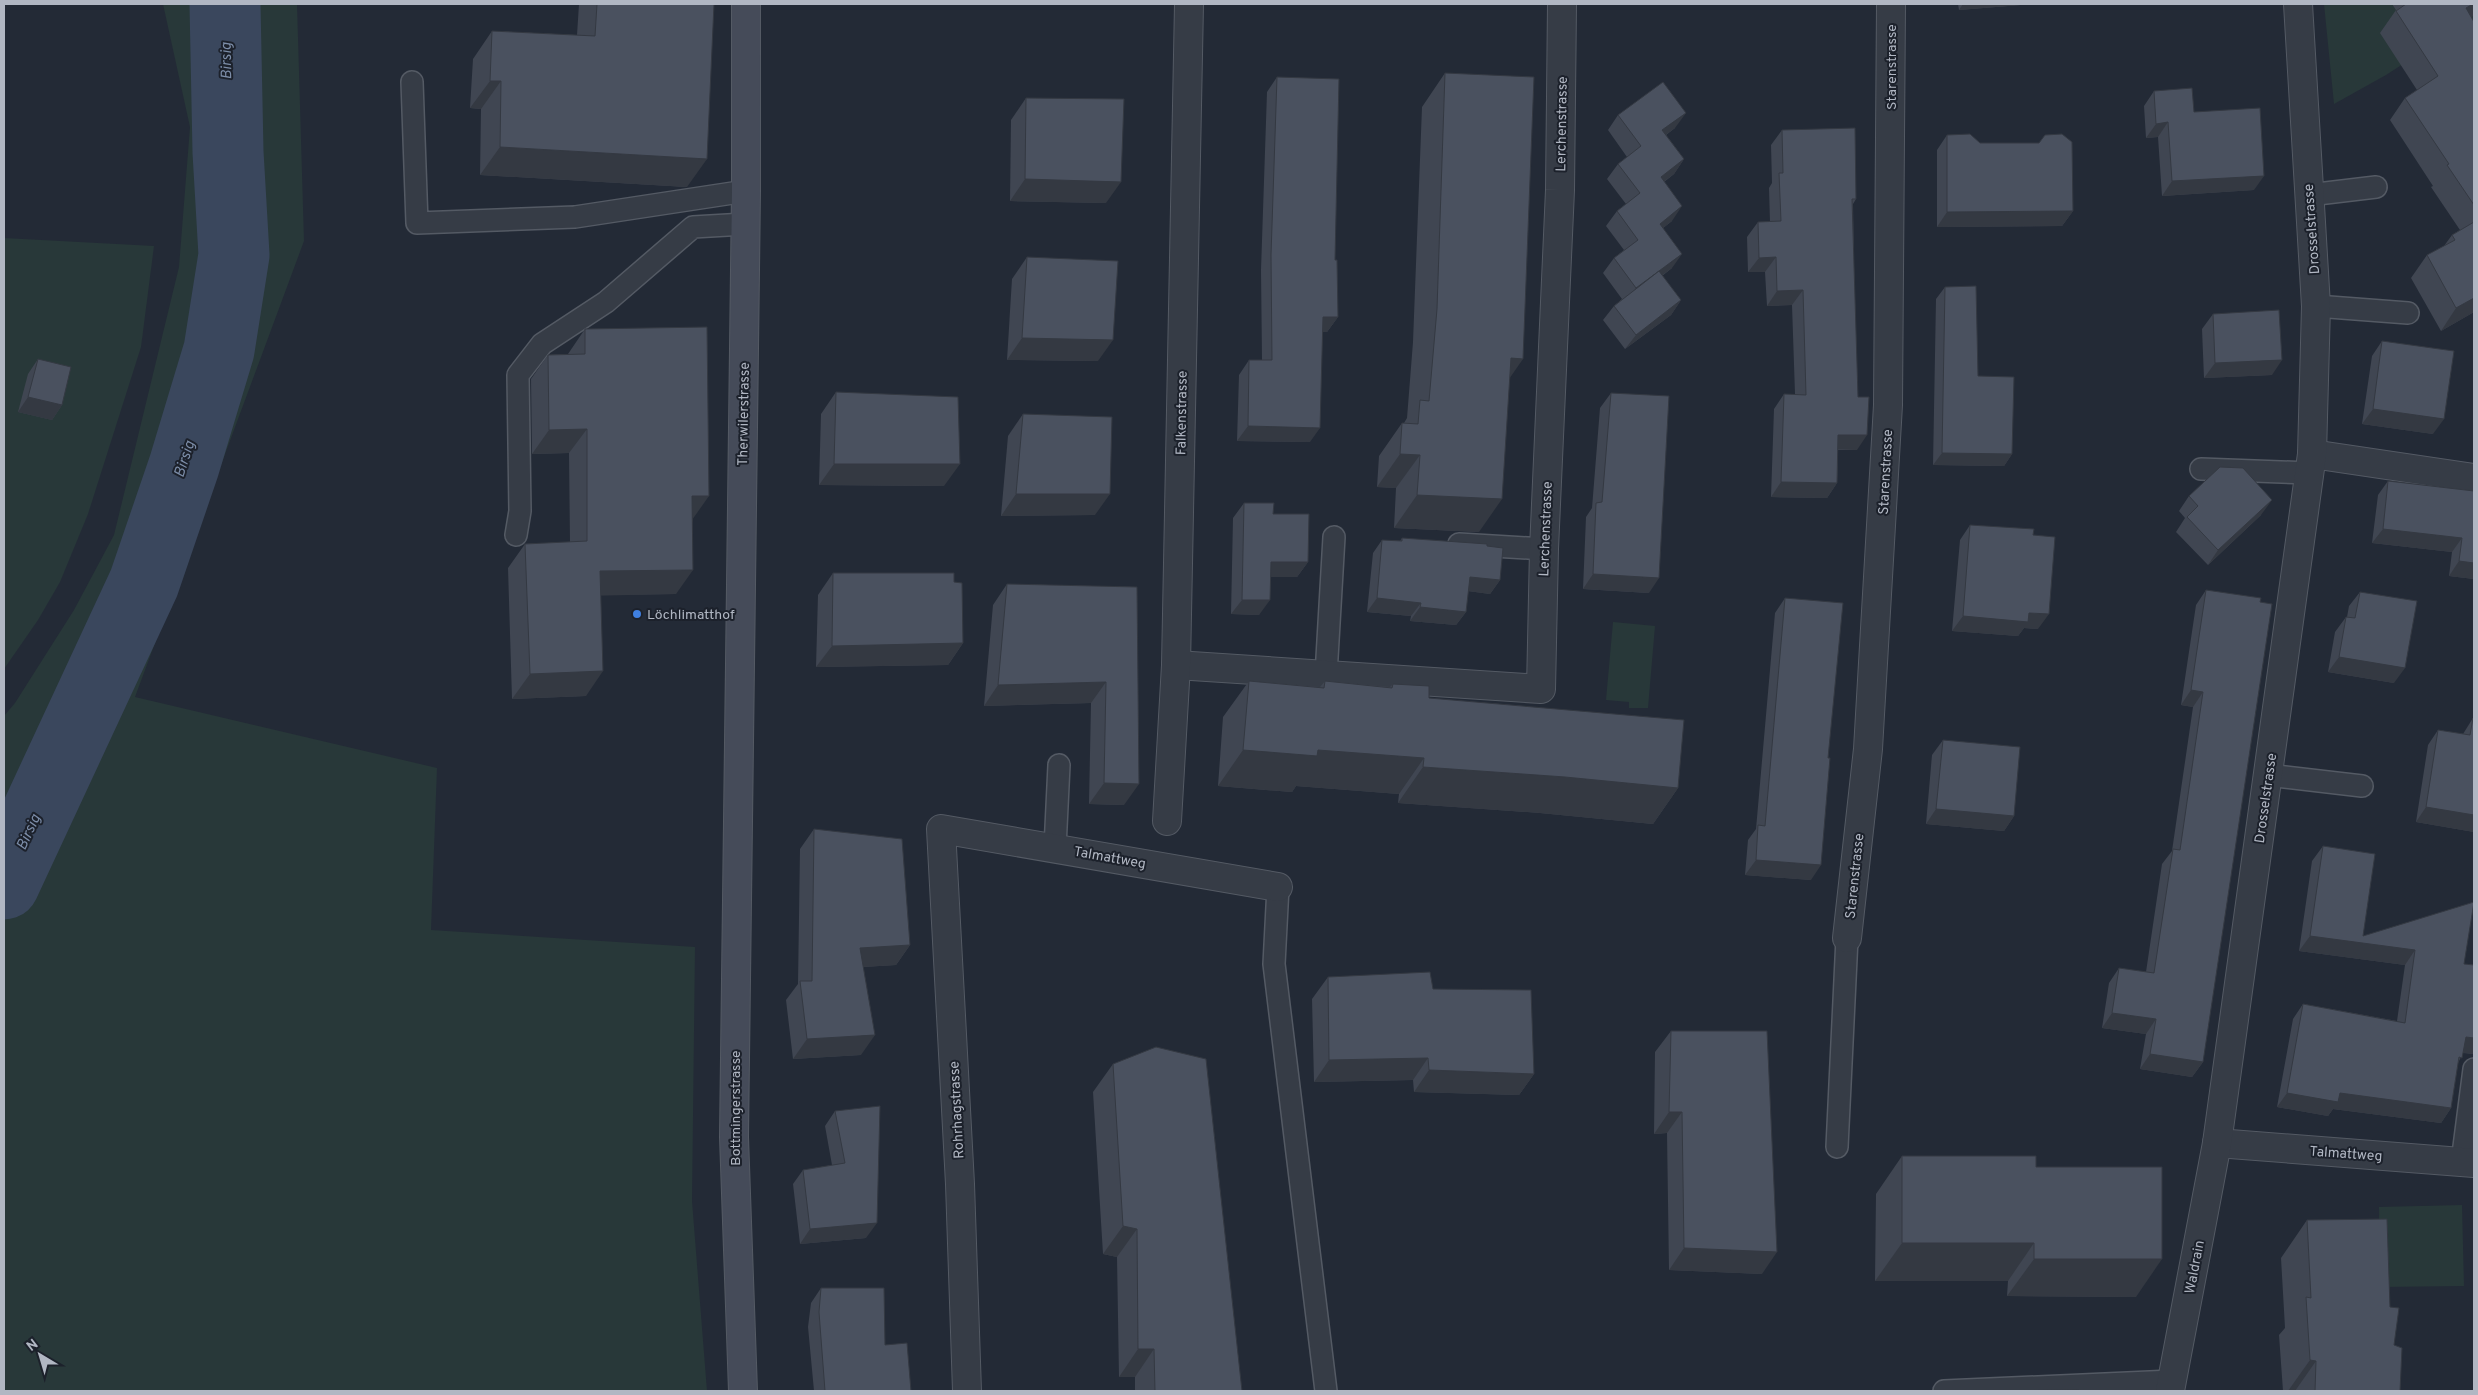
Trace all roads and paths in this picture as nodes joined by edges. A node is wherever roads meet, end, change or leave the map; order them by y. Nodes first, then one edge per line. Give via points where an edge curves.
1 (746, 4) edge
2 (1190, 4) edge
3 (1562, 4) edge
4 (1891, 4) edge
5 (2298, 4) edge
6 (412, 82) dead end
7 (2376, 187) dead end
8 (746, 191) junction
9 (2309, 195) junction
10 (745, 224) junction
11 (2316, 306) junction
12 (2408, 313) dead end
13 (2311, 464) junction
14 (2200, 469) dead end
15 (2474, 478) edge
16 (516, 535) dead end
17 (1334, 536) dead end
18 (1436, 542) edge
19 (1544, 549) junction
20 (1176, 665) junction
21 (1326, 675) junction
22 (1059, 765) dead end
23 (2268, 775) junction
24 (2362, 786) dead end
25 (1167, 822) dead end
26 (738, 824) joint
27 (941, 829) joint
28 (1055, 848) junction
29 (1278, 887) joint
30 (1847, 938) joint
31 (2474, 1069) edge
32 (2217, 1142) junction
33 (1837, 1147) dead end
34 (2468, 1162) edge
35 (2171, 1386) edge
36 (743, 1391) edge
37 (967, 1391) edge
38 (1326, 1391) edge
39 (1944, 1391) edge

1 - 8 main road, Therwilerstrasse
2 - 20 street, Falkenstrasse
3 - 19 street, Lerchenstrasse via 1560,190
4 - 30 street, Starenstrasse via 1888,405 1868,749
5 - 9 street, Drosselstrasse
6 - 8 lane via 417,223 575,217
7 - 9 lane
8 - 10 main road, Therwilerstrasse
9 - 11 street, Drosselstrasse
10 - 16 lane via 693,227 606,302 542,344 518,375 520,510
10 - 26 main road, Therwilerstrasse
11 - 12 lane
11 - 13 street, Drosselstrasse
13 - 14 lane
13 - 15 street
13 - 23 street, Drosselstrasse
17 - 21 lane
18 - 19 lane
19 - 21 street, Lerchenstrasse via 1541,689
20 - 21 street, Lerchenstrasse
20 - 25 street, Falkenstrasse
22 - 28 lane
23 - 24 lane
23 - 32 street, Drosselstrasse
26 - 36 main road, Bottmingerstrasse via 734,1137
27 - 28 street, Talmattweg
27 - 37 street, Rohrhagstrasse via 960,1184
28 - 29 street, Talmattweg
29 - 38 lane via 1274,964
30 - 33 lane
31 - 34 lane
32 - 34 street, Talmattweg
32 - 35 street, Waldrain
35 - 39 lane

